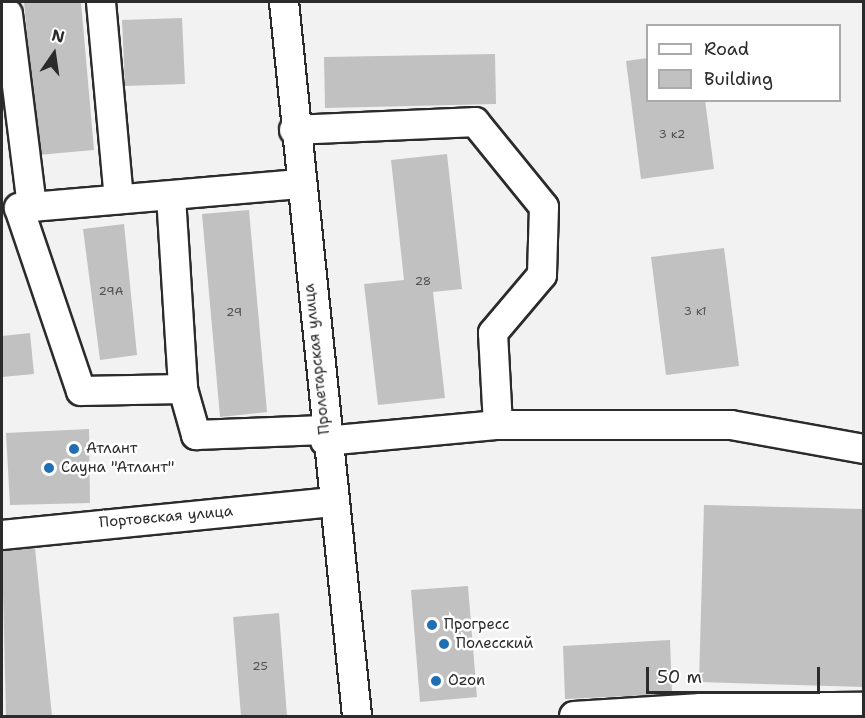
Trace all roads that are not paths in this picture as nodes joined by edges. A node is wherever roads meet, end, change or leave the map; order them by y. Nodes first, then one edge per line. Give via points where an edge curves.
1 (101, 2) edge
2 (284, 2) edge
3 (8, 14) dead end
4 (294, 130) junction
5 (300, 184) junction
6 (171, 196) junction
7 (119, 200) junction
8 (18, 203) edge
9 (183, 389) junction
10 (498, 425) junction
11 (325, 435) junction
12 (864, 448) edge
13 (331, 502) junction
14 (2, 535) edge
15 (864, 707) edge
16 (703, 712) edge
17 (357, 717) edge
18 (574, 717) edge

1 - 7 street
2 - 4 street, Пролетарская улица
3 - 8 street
4 - 5 street, Пролетарская улица
4 - 10 street via 476,122 544,207 542,275 493,333
5 - 6 street
5 - 11 street, Пролетарская улица
6 - 7 street
6 - 9 street
7 - 8 street
8 - 9 street via 81,391
9 - 11 street via 196,435
10 - 11 street
10 - 12 street via 731,425
11 - 13 street, Пролетарская улица
13 - 14 street, Портовская улица
13 - 17 street, Пролетарская улица
15 - 16 street
16 - 18 street

